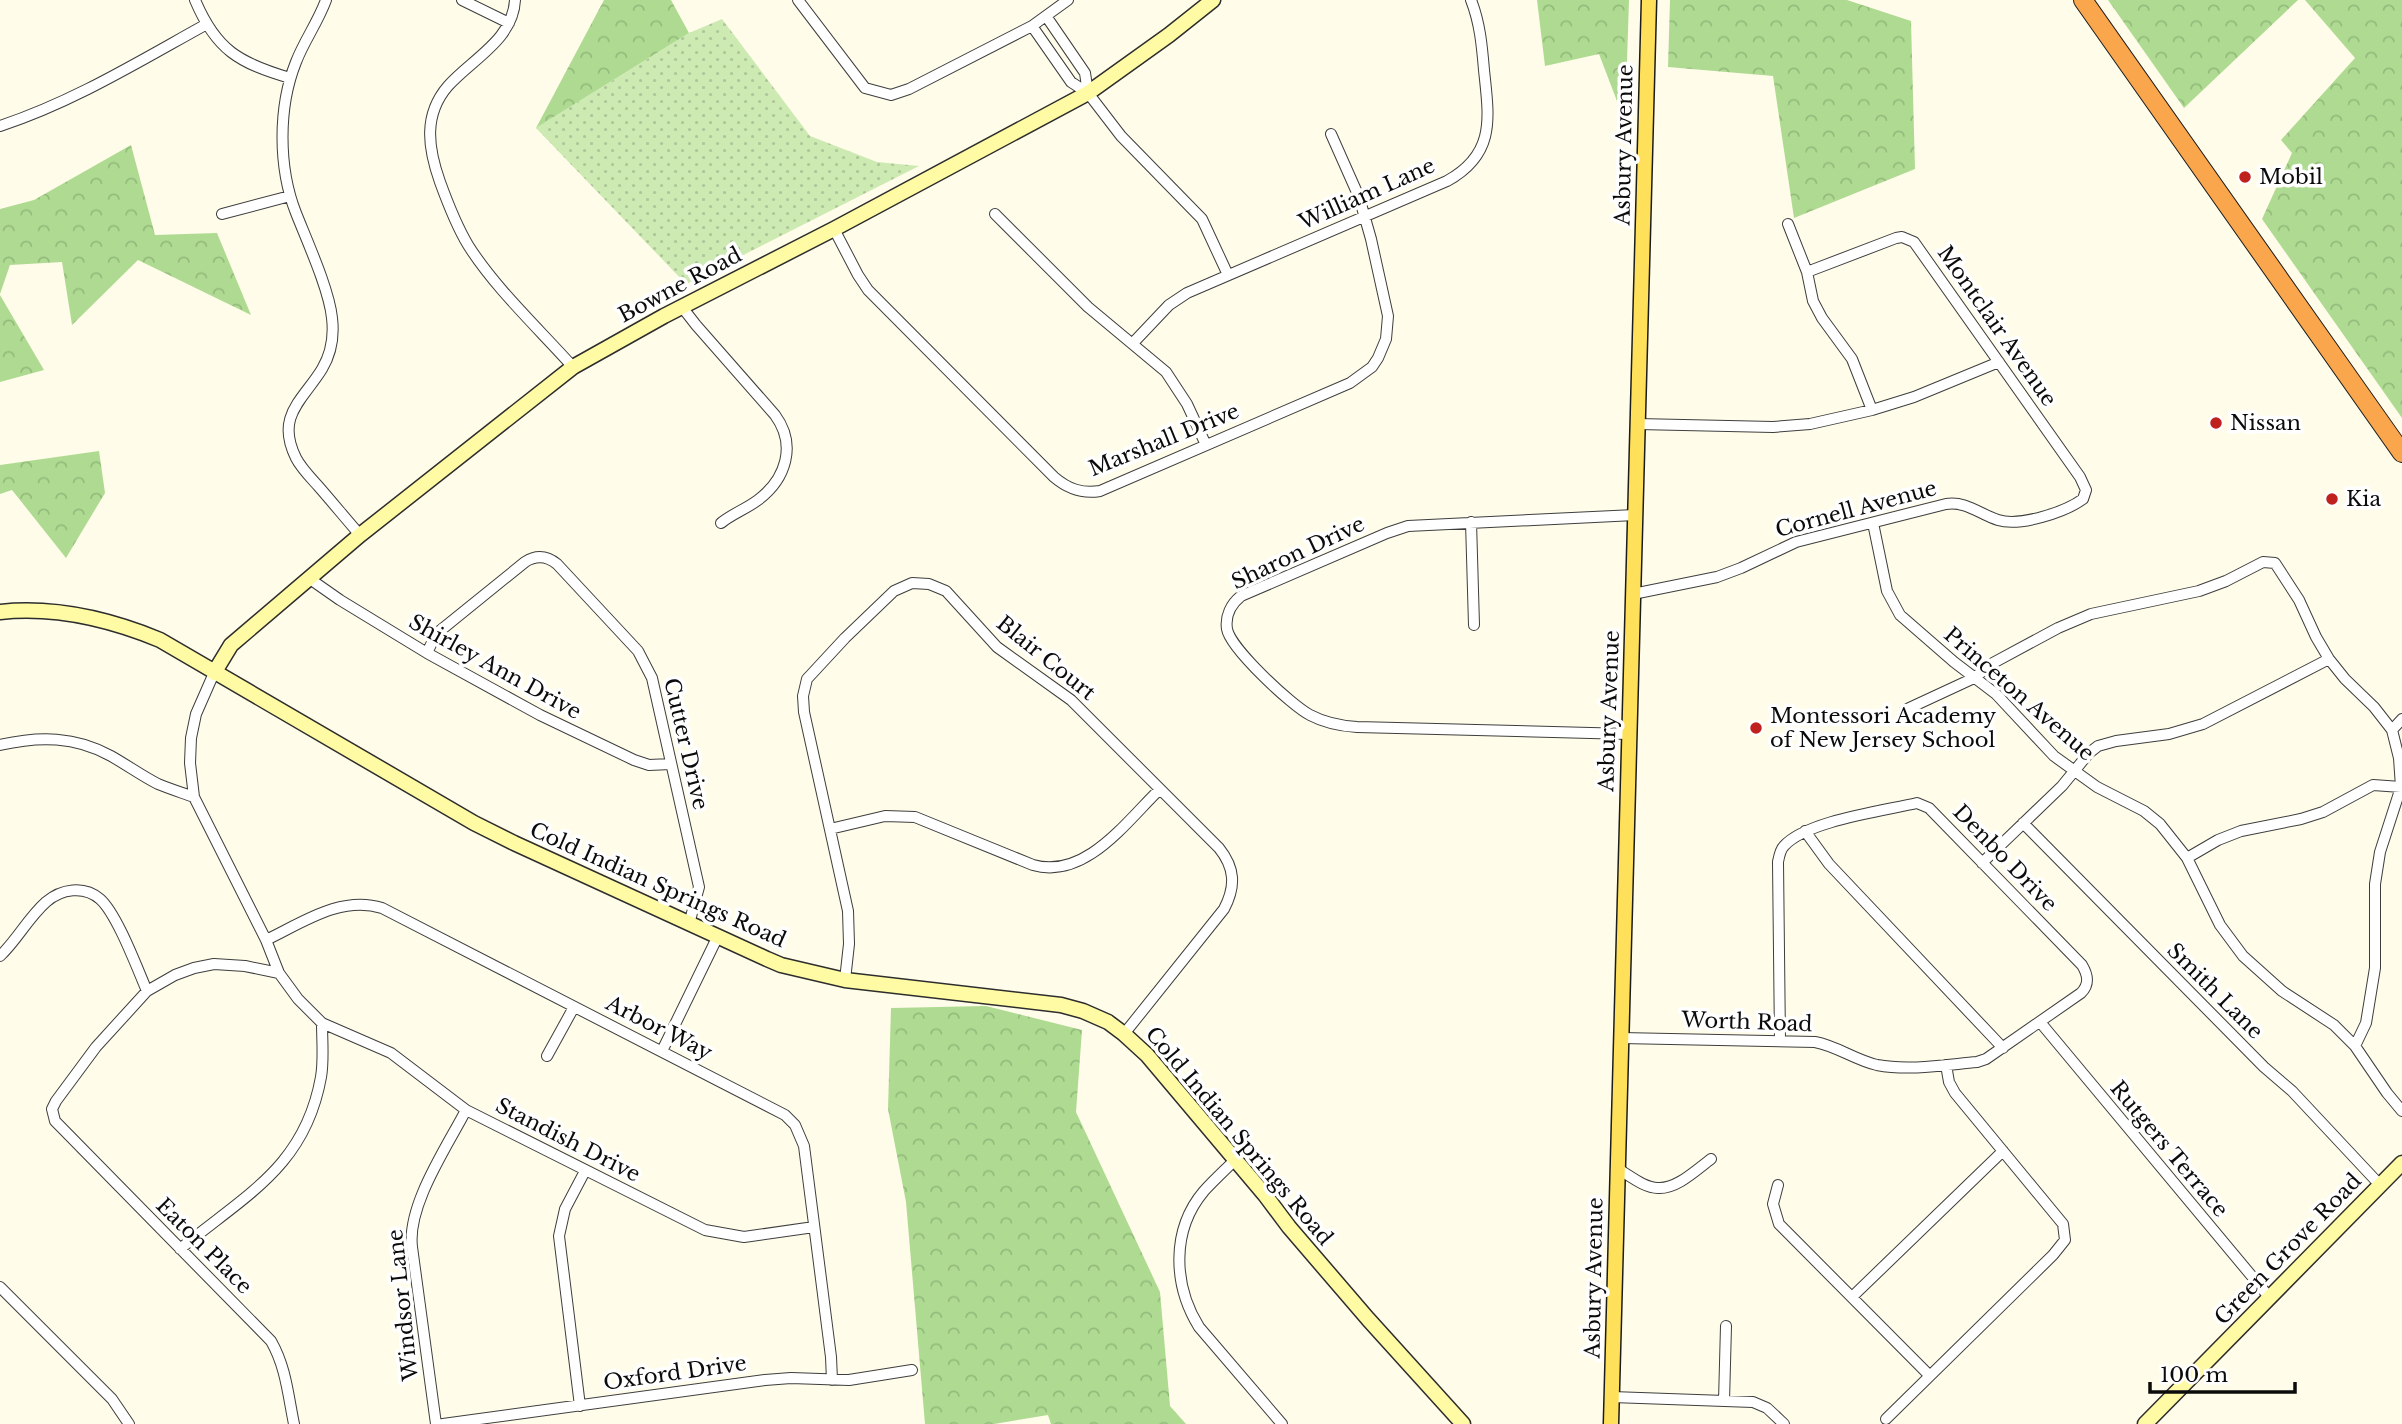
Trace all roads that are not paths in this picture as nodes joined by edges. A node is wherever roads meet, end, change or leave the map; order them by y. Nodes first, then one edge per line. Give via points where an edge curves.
1 (195, 0) edge
2 (326, 0) edge
3 (462, 0) edge
4 (515, 0) edge
5 (798, 0) edge
6 (1068, 0) edge
7 (1213, 0) edge
8 (1471, 0) edge
9 (1648, 0) edge
10 (2083, 0) edge
11 (1046, 16) junction
12 (509, 23) junction
13 (205, 25) junction
14 (1032, 26) junction
15 (290, 78) junction
16 (1088, 93) junction
17 (0, 126) edge
18 (1331, 134) dead end
19 (290, 196) junction
20 (222, 214) dead end
21 (995, 214) dead end
22 (1364, 216) junction
23 (1788, 224) dead end
24 (834, 229) junction
25 (1807, 272) junction
26 (1228, 275) junction
27 (682, 307) junction
28 (1133, 343) junction
29 (1999, 362) junction
30 (573, 367) junction
31 (1872, 410) junction
32 (1638, 424) junction
33 (1206, 446) junction
34 (2402, 453) edge
35 (2085, 493) joint
36 (1635, 515) junction
37 (1471, 522) junction
38 (721, 523) dead end
39 (1873, 523) junction
40 (360, 535) junction
41 (310, 579) junction
42 (1633, 594) junction
43 (0, 612) edge
44 (1474, 625) dead end
45 (427, 653) junction
46 (2329, 659) junction
47 (214, 673) junction
48 (1974, 678) junction
49 (1905, 710) dead end
50 (2402, 719) edge
51 (2392, 730) junction
52 (1629, 734) junction
53 (0, 745) edge
54 (671, 764) junction
55 (2076, 771) junction
56 (2401, 787) edge
57 (1159, 790) junction
58 (194, 797) junction
59 (2023, 823) junction
60 (830, 829) junction
61 (1805, 831) junction
62 (2187, 858) junction
63 (1982, 863) junction
64 (689, 924) junction
65 (717, 937) junction
66 (266, 940) junction
67 (0, 956) edge
68 (279, 973) junction
69 (2088, 979) joint
70 (845, 980) junction
71 (147, 990) junction
72 (575, 1007) junction
73 (2040, 1022) junction
74 (322, 1023) junction
75 (1124, 1034) junction
76 (1622, 1038) junction
77 (1780, 1041) junction
78 (2355, 1046) junction
79 (2003, 1048) junction
80 (663, 1051) junction
81 (547, 1056) dead end
82 (1946, 1065) junction
83 (466, 1110) junction
84 (2402, 1111) edge
85 (2003, 1151) junction
86 (1711, 1159) dead end
87 (1235, 1160) junction
88 (2402, 1163) edge
89 (1618, 1169) junction
90 (585, 1171) junction
91 (1779, 1185) dead end
92 (2380, 1185) junction
93 (814, 1227) junction
94 (180, 1249) junction
95 (0, 1287) edge
96 (1852, 1297) junction
97 (2270, 1298) junction
98 (1726, 1326) dead end
99 (912, 1370) dead end
100 (1929, 1376) junction
101 (832, 1380) junction
102 (1612, 1397) junction
103 (1724, 1401) junction
104 (580, 1406) junction
105 (1886, 1419) dead end
106 (1459, 1423) edge
107 (129, 1424) edge
108 (293, 1424) edge
109 (436, 1424) edge
110 (443, 1424) edge
111 (1282, 1424) edge
112 (1611, 1424) edge
113 (1784, 1424) edge
114 (2145, 1424) edge

1 - 13 street
2 - 15 street
3 - 12 street
4 - 12 street
5 - 14 street via 865,88 891,95
6 - 11 street
7 - 16 street, Bowne Road
8 - 22 street, William Lane via 1479,27 1489,116 1486,139 1458,175
9 - 32 main road, Asbury Avenue
10 - 34 highway
11 - 14 street
11 - 16 street via 1085,72
12 - 30 street via 501,37 440,98 431,120 431,154 469,247
13 - 15 street via 237,57
13 - 17 street via 100,84
14 - 16 street via 1071,82
15 - 19 street via 283,137
16 - 24 street, Bowne Road
16 - 26 street via 1121,136 1202,219
18 - 22 street, Marshall Drive
19 - 20 street
19 - 40 street via 330,305 333,333 323,367 292,411 289,441 300,465
21 - 28 street via 1088,307
22 - 26 street, William Lane
22 - 33 street, Marshall Drive via 1388,316 1386,339 1372,368 1350,383
23 - 25 street
24 - 27 street, Bowne Road
24 - 33 street, Marshall Drive via 868,290 1064,485 1081,492 1100,491
25 - 29 street, Montclair Avenue via 1896,238 1909,239
25 - 31 street via 1819,314 1852,359
26 - 28 street, William Lane via 1176,300
27 - 30 street, Bowne Road
27 - 38 street via 775,415 786,439 787,456 776,483
28 - 33 street via 1175,383
29 - 31 street
29 - 35 street, Montclair Avenue via 2080,477
30 - 40 street, Bowne Road
31 - 32 street via 1786,427
32 - 36 main road, Asbury Avenue
35 - 39 street, Cornell Avenue via 2076,504 2018,522 1955,503
36 - 37 street, Sharon Drive
36 - 42 main road, Asbury Avenue
37 - 44 street
37 - 52 street, Sharon Drive via 1396,529 1241,596 1227,620 1231,640 1287,698 1334,724
39 - 42 street, Cornell Avenue via 1796,542 1717,577
39 - 48 street, Princeton Avenue via 1892,603 1905,621
40 - 41 street, Bowne Road
41 - 45 street, Shirley Ann Drive
41 - 47 street, Bowne Road via 231,645
42 - 52 main road, Asbury Avenue
43 - 47 street, Cold Indian Springs Road via 61,613 106,621 160,640
45 - 54 street, Shirley Ann Drive via 634,760
45 - 54 street, Cutter Drive via 436,634 525,562 534,557 549,559 643,658 652,678
46 - 48 street via 2287,579 2275,563 2268,562 2199,591 2091,614 1993,663
46 - 51 street
46 - 55 street via 2203,724 2098,746
47 - 58 street via 191,738
47 - 64 street, Cold Indian Springs Road via 474,823
48 - 49 street
48 - 55 street, Princeton Avenue via 2011,709 2054,756
50 - 51 street
51 - 56 street
52 - 76 main road, Asbury Avenue
53 - 58 street via 28,738 80,743
54 - 64 street, Cutter Drive via 699,887
55 - 59 street
55 - 62 street, Princeton Avenue via 2152,817
56 - 62 street via 2373,785 2323,812 2241,831
56 - 78 street via 2377,868 2375,968 2366,1023
57 - 60 street via 1094,853 1064,867 1033,864 915,817 885,816
57 - 60 street, Blair Court via 1071,700 997,647 946,591 912,583 894,591 825,659 804,687 804,712
57 - 75 street, Blair Court via 1226,858 1233,886 1224,909
58 - 66 street
59 - 63 street
59 - 92 street, Smith Lane
60 - 70 street, Blair Court via 848,912
61 - 63 street, Denbo Drive via 1924,804
61 - 77 street via 1784,846 1778,862
61 - 79 street via 1829,864
62 - 78 street, Princeton Avenue via 2220,925 2244,956
63 - 69 street, Denbo Drive via 2082,965
64 - 65 street, Cold Indian Springs Road
65 - 70 street, Cold Indian Springs Road via 781,965
65 - 80 street
66 - 68 street
66 - 72 street, Arbor Way via 335,908 374,905
67 - 71 street via 53,896 83,890 104,902
68 - 71 street via 214,964 174,975
68 - 74 street
69 - 73 street, Worth Road via 2081,993
70 - 75 street, Cold Indian Springs Road via 1061,1005 1102,1019
71 - 94 street, Eaton Place via 96,1047 56,1101 53,1114
72 - 80 street, Arbor Way
72 - 81 street
73 - 79 street, Worth Road
73 - 97 street, Rutgers Terrace
74 - 83 street, Standish Drive via 391,1053
74 - 94 street via 322,1075 311,1116 295,1148 274,1174
75 - 87 street, Cold Indian Springs Road
76 - 77 street, Worth Road
76 - 89 main road, Asbury Avenue
77 - 82 street, Worth Road via 1823,1044 1889,1066
78 - 84 street, Princeton Avenue
79 - 82 street, Worth Road via 1986,1059
80 - 93 street, Arbor Way via 778,1110 795,1125 804,1146
82 - 85 street via 1955,1093
83 - 90 street, Standish Drive
83 - 109 street, Windsor Lane via 420,1200 412,1227
85 - 96 street
85 - 100 street via 2063,1224 2065,1240
86 - 89 street via 1677,1184 1658,1188
87 - 106 street, Cold Indian Springs Road
87 - 111 street via 1203,1192 1185,1226 1180,1281 1199,1327
88 - 92 street, Green Grove Road
89 - 102 main road, Asbury Avenue
90 - 93 street, Standish Drive via 716,1233 754,1237
90 - 104 street via 565,1209 559,1236
91 - 96 street via 1773,1203 1779,1224
92 - 97 street, Green Grove Road
93 - 101 street, Arbor Way
94 - 108 street, Eaton Place via 271,1340 285,1374
95 - 107 street via 112,1399
96 - 100 street
97 - 114 street, Green Grove Road
98 - 103 street
99 - 101 street, Oxford Drive
100 - 105 street
101 - 104 street, Oxford Drive via 791,1378
102 - 103 street
102 - 112 main road, Asbury Avenue
103 - 113 street via 1760,1404
104 - 110 street, Oxford Drive

